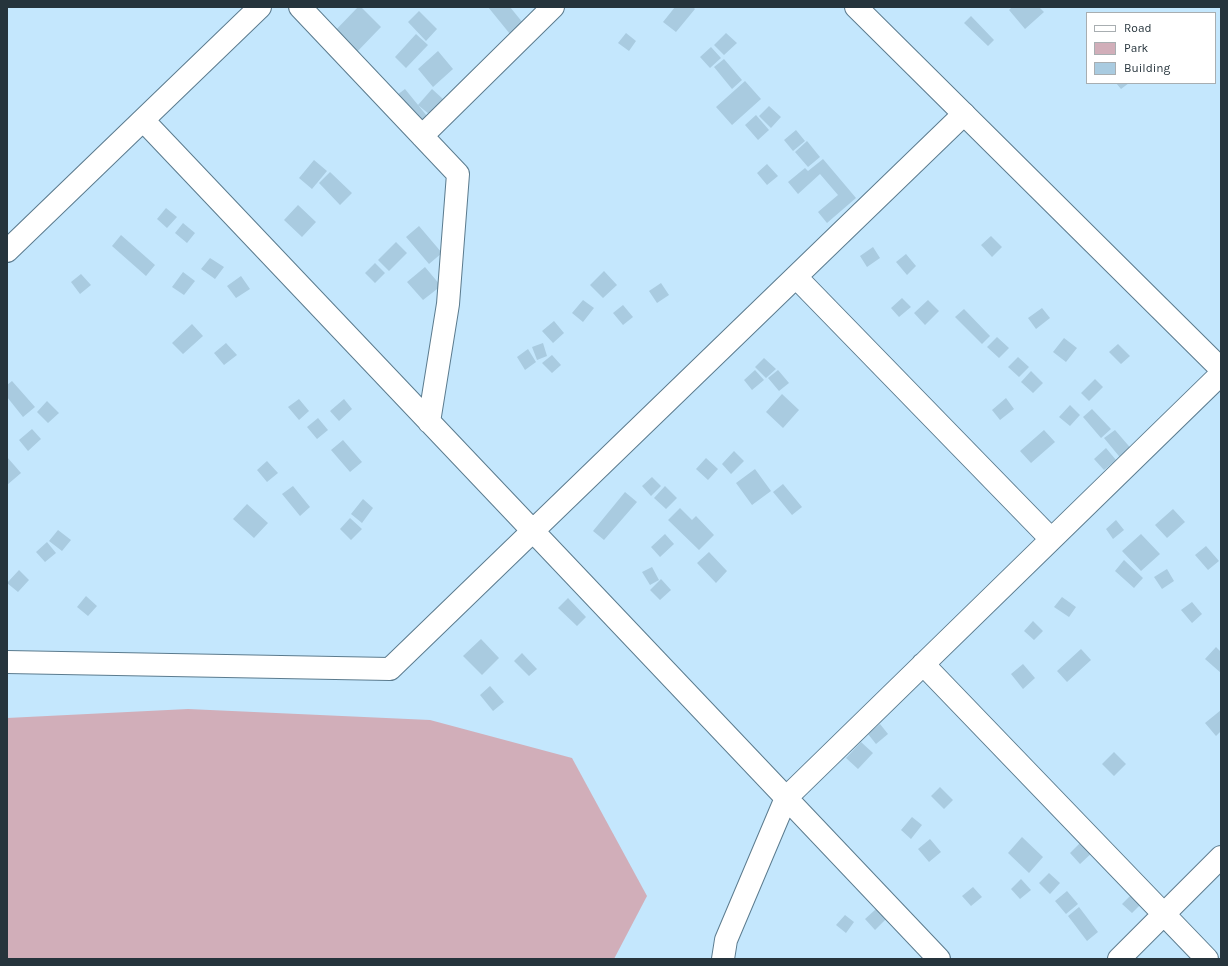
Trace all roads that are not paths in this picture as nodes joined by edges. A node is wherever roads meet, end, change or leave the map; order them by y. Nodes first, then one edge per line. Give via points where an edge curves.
1 (260, 7) edge
2 (300, 7) edge
3 (553, 7) edge
4 (856, 7) edge
5 (964, 114) junction
6 (143, 120) junction
7 (422, 136) junction
8 (7, 251) edge
9 (796, 277) junction
10 (1219, 366) edge
11 (429, 422) junction
12 (533, 531) junction
13 (1051, 539) junction
14 (7, 662) edge
15 (922, 664) junction
16 (786, 798) junction
17 (1221, 857) edge
18 (1163, 914) junction
19 (723, 959) edge
20 (939, 959) edge
21 (1118, 959) edge
22 (1207, 959) edge

1 - 6 street
2 - 7 street
3 - 7 street
4 - 5 street
5 - 9 street
5 - 10 street
6 - 8 street
6 - 11 street
7 - 11 street via 458,174 448,304
9 - 12 street
9 - 13 street
10 - 13 street
11 - 12 street
12 - 14 street via 390,669
12 - 16 street
13 - 15 street
15 - 16 street
15 - 18 street
16 - 19 street via 726,940
16 - 20 street
17 - 18 street
18 - 21 street
18 - 22 street

